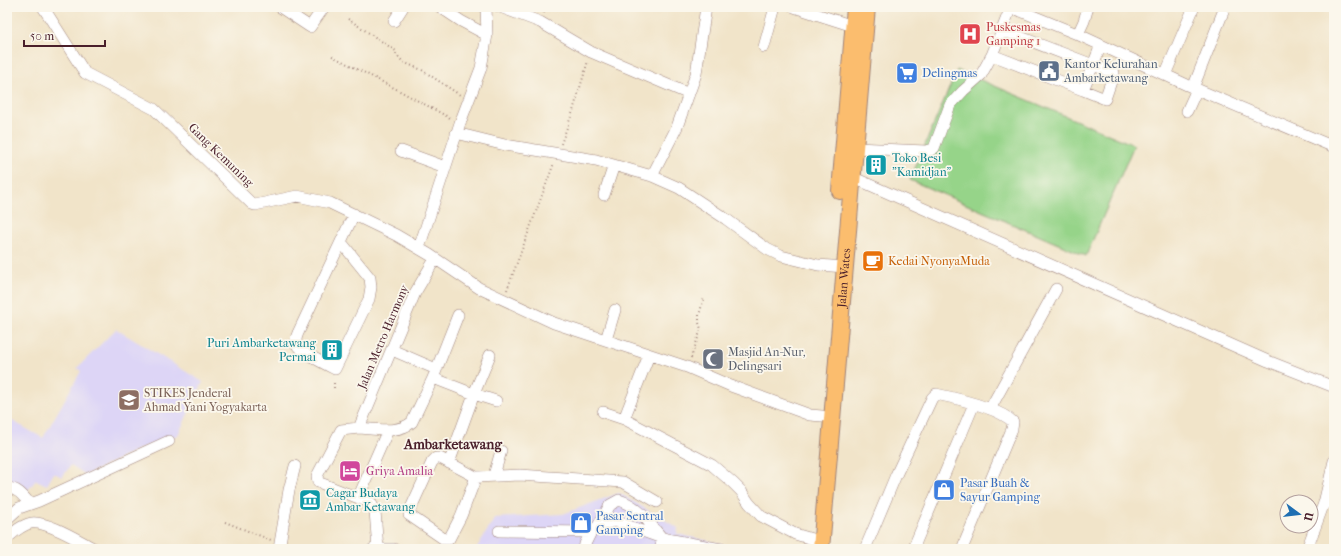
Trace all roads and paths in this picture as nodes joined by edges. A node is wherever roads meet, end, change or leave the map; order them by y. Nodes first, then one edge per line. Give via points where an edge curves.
1 (43, 7) edge
2 (280, 7) edge
3 (324, 7) edge
4 (403, 7) edge
5 (440, 7) edge
6 (486, 7) edge
7 (500, 7) edge
8 (706, 7) edge
9 (775, 7) edge
10 (794, 7) edge
11 (855, 7) edge
12 (867, 7) edge
13 (1011, 7) edge
14 (1088, 7) edge
15 (1194, 7) edge
16 (52, 12) edge
17 (1223, 12) dead end
18 (348, 19) dead end
19 (394, 21) dead end
20 (854, 26) junction
21 (1002, 30) junction
22 (487, 34) junction
23 (1078, 34) junction
24 (1101, 45) junction
25 (764, 47) dead end
26 (591, 52) junction
27 (992, 55) junction
28 (332, 56) dead end
29 (1093, 65) junction
30 (1165, 75) junction
31 (1195, 88) junction
32 (1084, 90) junction
33 (689, 94) junction
34 (468, 99) junction
35 (1187, 111) dead end
36 (458, 128) junction
37 (1334, 147) edge
38 (855, 148) junction
39 (401, 151) dead end
40 (557, 153) junction
41 (614, 165) junction
42 (445, 167) junction
43 (652, 176) junction
44 (852, 177) junction
45 (604, 195) dead end
46 (354, 214) junction
47 (341, 242) junction
48 (418, 248) junction
49 (436, 259) junction
50 (839, 267) junction
51 (1056, 290) dead end
52 (704, 298) dead end
53 (504, 299) junction
54 (615, 310) dead end
55 (458, 315) dead end
56 (606, 340) junction
57 (392, 350) junction
58 (490, 355) dead end
59 (650, 355) junction
60 (687, 367) junction
61 (435, 374) junction
62 (1334, 387) edge
63 (474, 394) junction
64 (496, 401) dead end
65 (974, 404) junction
66 (990, 410) junction
67 (603, 412) dead end
68 (822, 416) junction
69 (624, 419) junction
70 (359, 428) junction
71 (388, 430) junction
72 (168, 441) dead end
73 (501, 451) dead end
74 (1334, 462) edge
75 (449, 463) junction
76 (295, 466) dead end
77 (494, 475) junction
78 (476, 477) junction
79 (7, 488) edge
80 (358, 498) junction
81 (657, 502) dead end
82 (1329, 503) edge
83 (30, 504) junction
84 (7, 519) edge
85 (225, 522) dead end
86 (595, 529) junction
87 (499, 531) dead end
88 (7, 538) edge
89 (662, 544) edge
90 (279, 546) edge
91 (815, 546) edge
92 (95, 549) edge
93 (373, 549) edge
94 (378, 549) edge
95 (394, 549) edge
96 (584, 549) edge
97 (721, 549) edge
98 (865, 549) edge
99 (913, 549) edge
100 (962, 549) edge
101 (1307, 549) edge

1 - 16 street, Gang Kemuning
2 - 3 street via 310,28
4 - 19 street
5 - 22 street
6 - 22 street
7 - 26 street via 540,22
8 - 33 street via 696,74
9 - 25 street
10 - 20 street
11 - 20 highway, Jalan Wates
12 - 38 highway, Jalan Wates
13 - 21 street
13 - 23 street
14 - 23 street
15 - 30 street
16 - 46 street, Gang Kemuning via 85,73 154,109 252,204 297,196 330,203
17 - 31 street
18 - 34 path via 396,51 403,62 422,70
20 - 50 highway, Jalan Wates
21 - 27 street
21 - 29 street
22 - 34 street via 481,68
23 - 24 street
24 - 29 street
24 - 30 street
26 - 33 street
26 - 40 path
27 - 32 street
27 - 38 street via 981,75 962,90 950,104 934,148 926,151
28 - 36 path via 398,90
29 - 32 street
29 - 32 street via 1114,73 1104,99
30 - 31 street
31 - 35 street
31 - 37 street
33 - 43 street via 677,127
34 - 36 street
36 - 40 street via 505,145
36 - 42 street
38 - 44 highway, Jalan Wates
39 - 42 street
40 - 41 street
40 - 53 path
41 - 43 street
41 - 45 street
42 - 48 street
43 - 50 street via 679,188 781,256
44 - 50 highway, Jalan Wates
44 - 62 street via 1268,361
46 - 47 street
46 - 48 street, Gang Kemuning
47 - 47 street via 370,278 371,287 368,299 334,369 299,349 296,338
48 - 49 street, Gang Kemuning
49 - 53 street, Gang Kemuning via 479,288
49 - 57 street, Jalan Metro Harmony via 415,292
50 - 68 highway, Jalan Wates
50 - 91 highway, Jalan Wates
51 - 66 street
52 - 60 path via 699,315 701,329
53 - 56 street, Gang Kemuning via 554,323
54 - 56 street
55 - 61 street
56 - 59 street, Gang Kemuning
57 - 61 street
57 - 70 street, Jalan Metro Harmony
58 - 63 street
59 - 60 street, Gang Kemuning
59 - 69 street
60 - 68 street, Gang Kemuning via 810,415
61 - 63 street
61 - 71 street via 412,422 402,428
63 - 64 street
63 - 75 street
65 - 66 street
65 - 98 street via 936,394 932,398
65 - 99 street
66 - 100 street via 1008,417 1013,422 1012,429
67 - 69 street
68 - 91 highway, Jalan Wates
69 - 91 street via 712,465 737,487 761,516
70 - 71 street
70 - 80 street via 341,430 317,476 318,482
71 - 80 street
72 - 83 street
73 - 77 street
74 - 82 street
75 - 78 street
75 - 78 street via 440,458 432,462 409,515 444,539 449,538 462,516
76 - 90 street
77 - 78 street
77 - 81 street via 623,482
79 - 83 street via 16,490
80 - 94 street via 370,503 375,511
82 - 101 street
83 - 84 street via 19,508
85 - 90 path
86 - 87 street
86 - 89 street via 615,521
86 - 89 street via 610,505 619,500 638,510
86 - 96 street
88 - 92 street via 18,529 37,523
89 - 97 street
93 - 94 street
94 - 95 street

